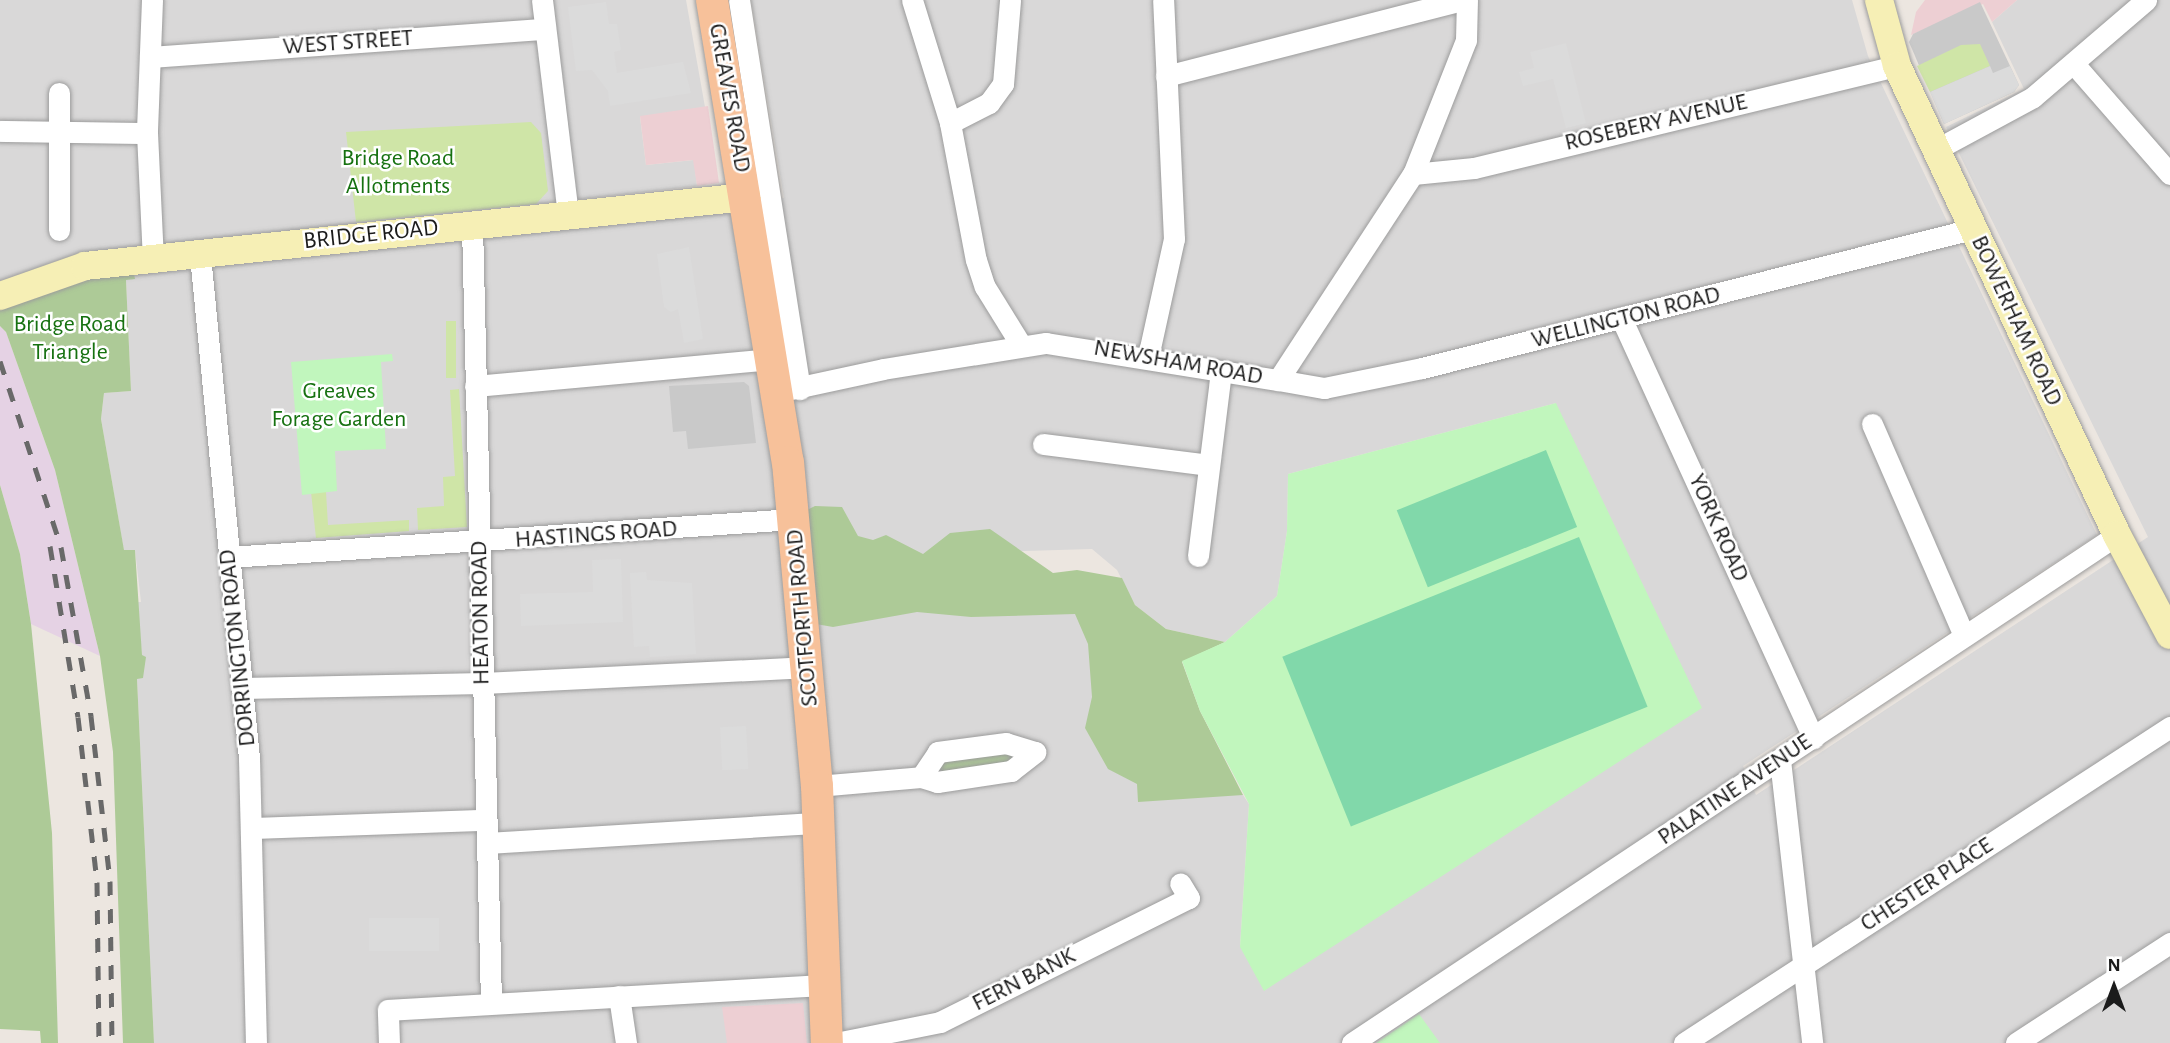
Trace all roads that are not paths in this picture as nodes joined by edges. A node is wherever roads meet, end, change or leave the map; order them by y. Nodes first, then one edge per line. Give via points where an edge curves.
1 (152, 0) edge
2 (542, 0) edge
3 (712, 0) edge
4 (739, 0) edge
5 (912, 0) edge
6 (1010, 0) edge
7 (1163, 0) edge
8 (1461, 0) edge
9 (1467, 0) edge
10 (1879, 0) edge
11 (2146, 0) edge
12 (545, 29) junction
13 (150, 57) junction
14 (2074, 64) junction
15 (1897, 66) junction
16 (1167, 76) junction
17 (59, 93) dead end
18 (950, 123) junction
19 (0, 131) edge
20 (147, 133) junction
21 (58, 134) junction
22 (1937, 149) junction
23 (1413, 174) junction
24 (2170, 174) edge
25 (747, 197) junction
26 (568, 215) junction
27 (472, 225) junction
28 (1972, 229) junction
29 (59, 230) dead end
30 (200, 255) junction
31 (153, 258) junction
32 (0, 296) edge
33 (1622, 320) junction
34 (1021, 345) junction
35 (1148, 357) junction
36 (772, 359) junction
37 (1221, 370) junction
38 (1278, 380) junction
39 (475, 386) junction
40 (789, 390) junction
41 (1872, 424) dead end
42 (1043, 444) dead end
43 (1209, 465) junction
44 (794, 519) junction
45 (2117, 535) junction
46 (479, 543) junction
47 (1198, 556) dead end
48 (229, 557) junction
49 (2170, 635) edge
50 (1964, 636) junction
51 (809, 667) junction
52 (483, 683) junction
53 (242, 688) junction
54 (2170, 727) edge
55 (1813, 738) junction
56 (1780, 761) junction
57 (921, 776) dead end
58 (817, 786) junction
59 (486, 820) junction
60 (818, 823) junction
61 (253, 828) junction
62 (487, 843) junction
63 (1180, 883) dead end
64 (2170, 943) edge
65 (1803, 965) junction
66 (821, 985) junction
67 (619, 996) junction
68 (491, 1002) junction
69 (256, 1043) edge
70 (389, 1043) edge
71 (626, 1043) edge
72 (827, 1043) edge
73 (836, 1043) edge
74 (1352, 1043) edge
75 (1684, 1043) edge
76 (1812, 1043) edge
77 (2016, 1043) edge

1 - 13 street
2 - 12 street
3 - 25 main road, GREAVES ROAD
4 - 40 street
5 - 18 street
6 - 18 street via 1003,84 989,103
7 - 16 street
8 - 16 street
9 - 23 street, NEWSHAM ROAD via 1466,40
10 - 15 street, BOWERHAM ROAD
11 - 14 street
12 - 13 street, WEST STREET
12 - 26 street
13 - 20 street
14 - 22 street via 2017,108
14 - 24 street
15 - 22 street, BOWERHAM ROAD
15 - 23 street, ROSEBERY AVENUE via 1474,168
16 - 35 street via 1174,239
17 - 21 street
18 - 34 street via 976,260 985,287
19 - 21 street
20 - 21 street
20 - 31 street
21 - 29 street
22 - 28 street, BOWERHAM ROAD
23 - 38 street, NEWSHAM ROAD
25 - 26 street, BRIDGE ROAD
25 - 36 main road, SCOTFORTH ROAD
26 - 27 street, BRIDGE ROAD
27 - 30 street, BRIDGE ROAD
27 - 39 street, HEATON ROAD
28 - 33 street, WELLINGTON ROAD
28 - 45 street, BOWERHAM ROAD
30 - 31 street, BRIDGE ROAD
30 - 48 street, DORRINGTON ROAD
31 - 32 street, BRIDGE ROAD via 85,266
33 - 38 street, WELLINGTON ROAD via 1324,388
33 - 55 street, YORK ROAD
34 - 35 street, NEWSHAM ROAD via 1046,343
34 - 40 street, NEWSHAM ROAD
35 - 37 street, NEWSHAM ROAD
36 - 39 street
36 - 40 main road, SCOTFORTH ROAD
37 - 38 street, NEWSHAM ROAD
37 - 43 street
39 - 46 street, HEATON ROAD
40 - 44 main road, SCOTFORTH ROAD
41 - 50 street
42 - 43 street
43 - 47 street
44 - 46 street, HASTINGS ROAD
44 - 51 main road, SCOTFORTH ROAD
45 - 49 street, BOWERHAM ROAD
45 - 50 street, PALATINE AVENUE
46 - 48 street, HASTINGS ROAD
46 - 52 street, HEATON ROAD
48 - 53 street, DORRINGTON ROAD
50 - 55 street, PALATINE AVENUE
51 - 52 street
51 - 58 main road, SCOTFORTH ROAD
52 - 53 street
52 - 59 street, HEATON ROAD
53 - 61 street, DORRINGTON ROAD
54 - 65 street, CHESTER PLACE
55 - 56 street, PALATINE AVENUE
56 - 65 street
56 - 74 street, PALATINE AVENUE
57 - 58 street
58 - 60 main road, SCOTFORTH ROAD
59 - 61 street
59 - 62 street, HEATON ROAD
60 - 62 street
60 - 66 main road, SCOTFORTH ROAD
61 - 69 street, DORRINGTON ROAD
62 - 68 street, HEATON ROAD
63 - 73 street, FERN BANK via 1189,898 940,1022
64 - 77 street
65 - 75 street, CHESTER PLACE
65 - 76 street
66 - 67 street
66 - 72 main road, SCOTFORTH ROAD
67 - 68 street
67 - 71 street
68 - 70 street via 378,1010

